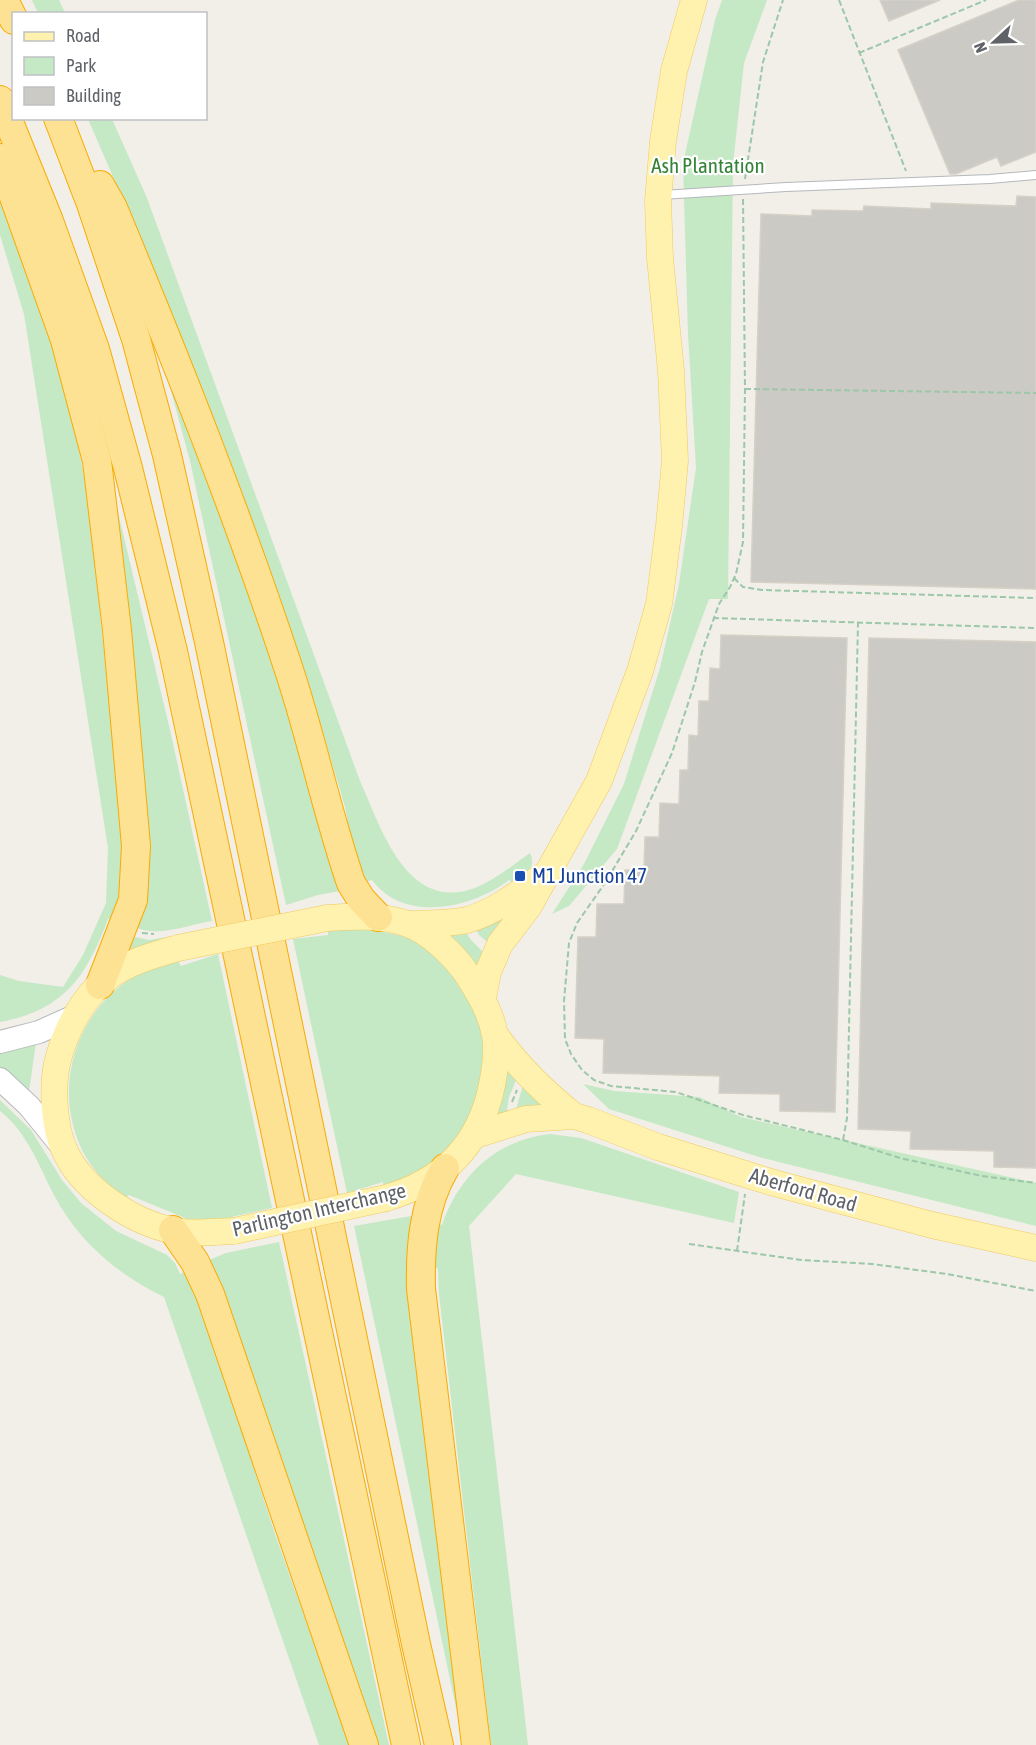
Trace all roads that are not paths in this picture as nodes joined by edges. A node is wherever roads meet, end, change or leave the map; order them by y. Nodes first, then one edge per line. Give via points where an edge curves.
1 (4, 0) edge
2 (694, 0) edge
3 (12, 16) edge
4 (0, 100) edge
5 (59, 120) edge
6 (64, 120) edge
7 (0, 158) edge
8 (1036, 175) edge
9 (659, 196) junction
10 (548, 872) junction
11 (378, 917) junction
12 (410, 924) junction
13 (100, 985) junction
14 (483, 998) junction
15 (78, 1015) junction
16 (496, 1036) junction
17 (0, 1042) edge
18 (0, 1079) edge
19 (574, 1116) junction
20 (474, 1135) junction
21 (64, 1149) junction
22 (445, 1168) junction
23 (173, 1230) junction
24 (1036, 1248) edge
25 (364, 1745) edge
26 (406, 1745) edge
27 (440, 1745) edge
28 (476, 1745) edge

1 - 3 highway
2 - 9 main road via 674,71
4 - 26 highway via 95,349 174,651
5 - 27 highway via 136,339 167,455
6 - 11 highway via 113,207 176,358 287,662 351,883
7 - 13 highway via 65,340 97,461 136,846 133,900
8 - 9 lane
9 - 10 main road via 675,461 659,604 640,671 599,782
10 - 12 main road via 484,914 452,922
10 - 14 main road via 530,906 495,953
11 - 12 main road, Parlington Interchange
11 - 13 main road, Parlington Interchange, bridge via 327,918 178,948 144,958
12 - 14 main road, Parlington Interchange via 458,961
13 - 15 main road, Parlington Interchange via 88,996
14 - 16 main road, Parlington Interchange
15 - 17 main road via 39,1032
15 - 21 main road, Parlington Interchange via 61,1045 54,1077 54,1107
16 - 19 main road, Aberford Road via 544,1093
16 - 20 main road, Parlington Interchange via 495,1070 488,1102
18 - 21 main road via 29,1106
19 - 20 main road, Aberford Road via 512,1122
19 - 24 main road, Aberford Road via 747,1175 932,1225
20 - 22 main road, Parlington Interchange
21 - 23 main road, Parlington Interchange via 83,1178 116,1206 150,1224
22 - 23 main road, Parlington Interchange, bridge via 427,1182 386,1198 234,1231
22 - 28 highway via 422,1232 421,1290
23 - 25 highway via 195,1262 210,1294

